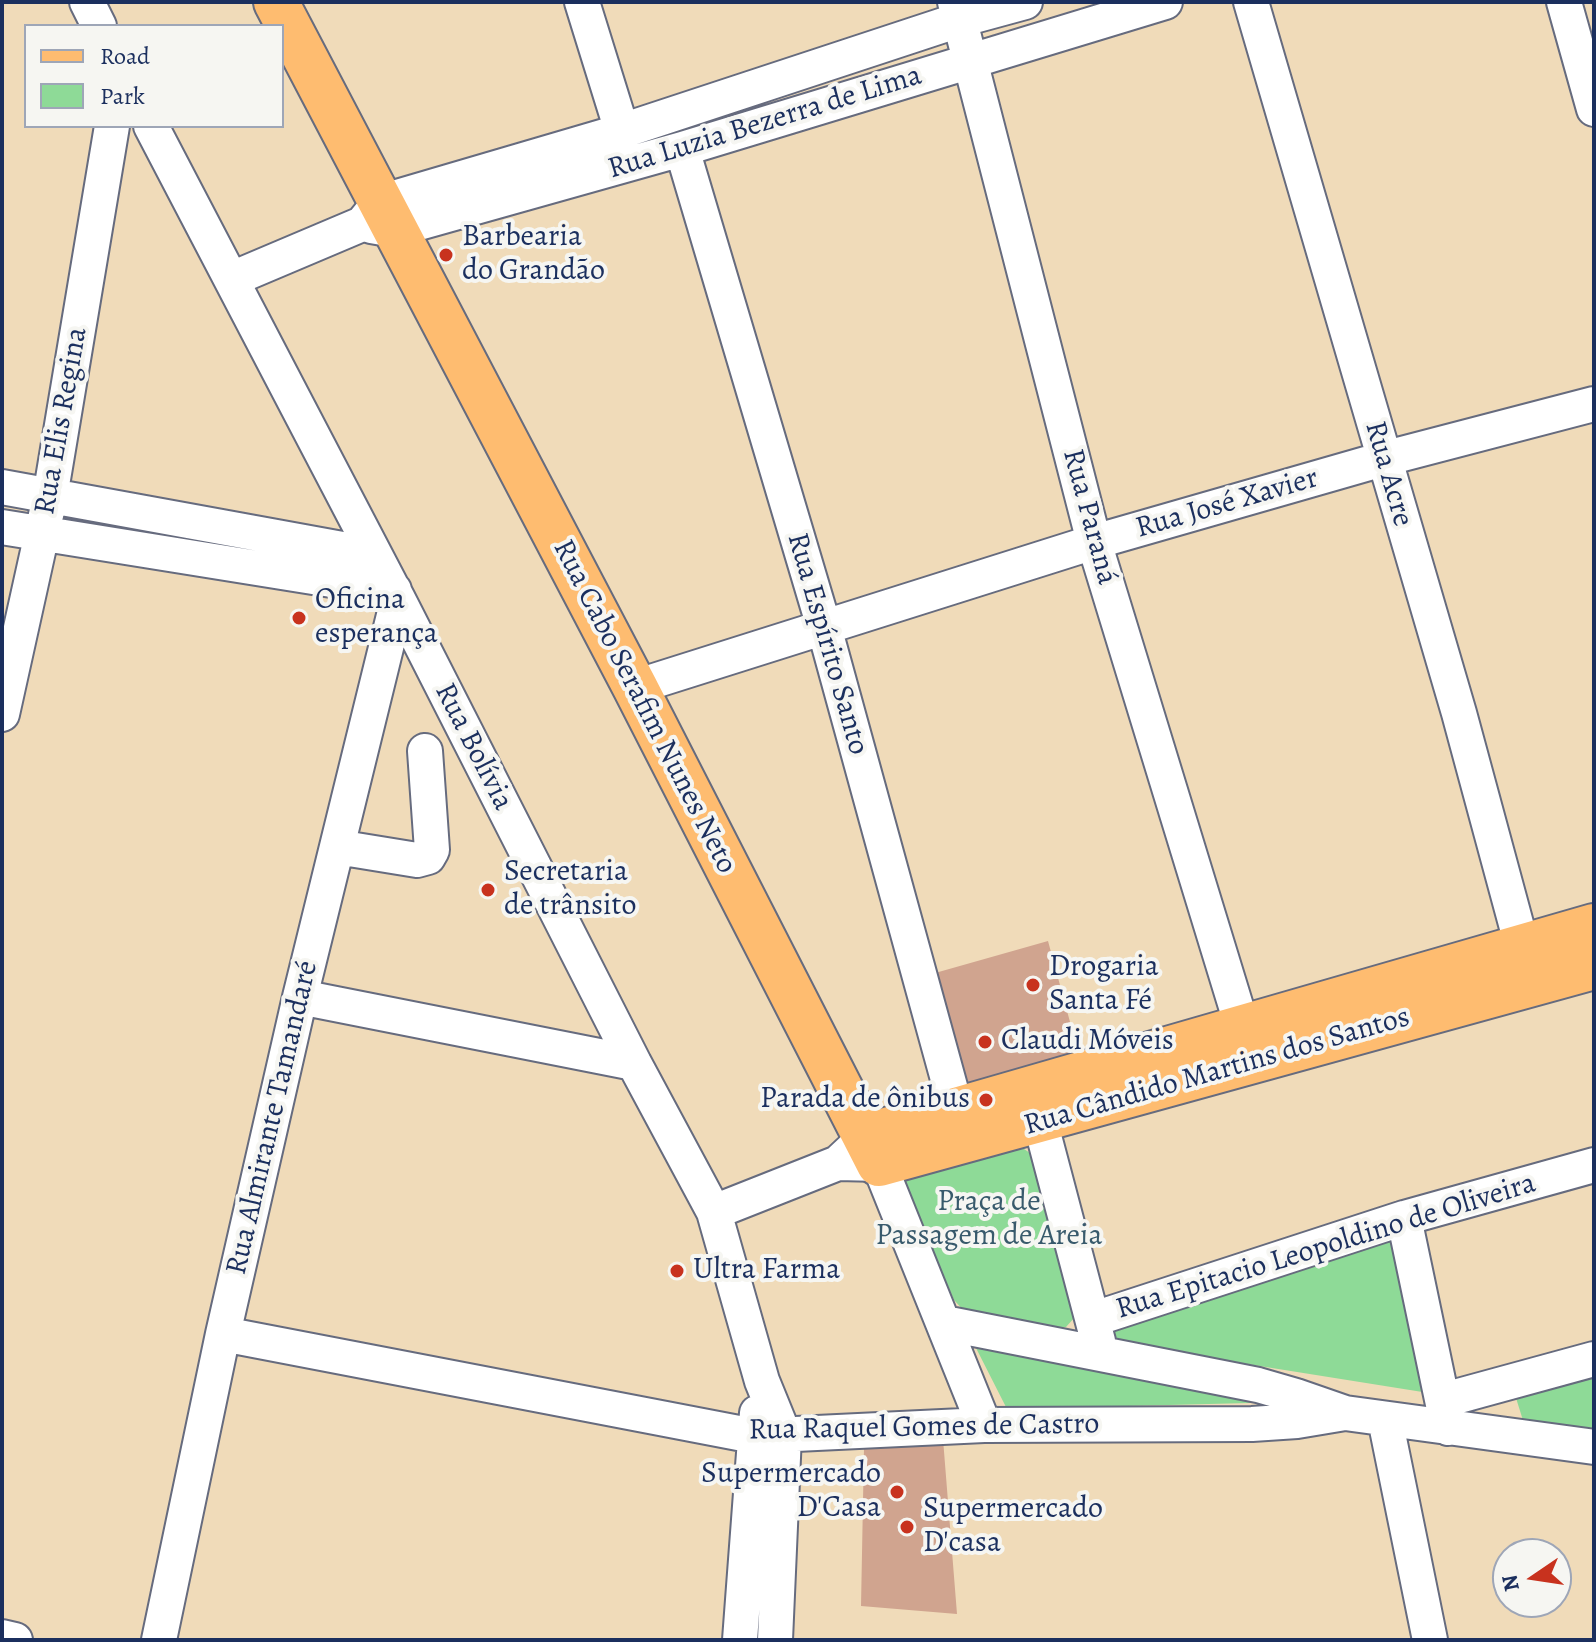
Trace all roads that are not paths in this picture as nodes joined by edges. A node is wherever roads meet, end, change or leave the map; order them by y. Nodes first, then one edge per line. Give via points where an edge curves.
1 (87, 2) edge
2 (276, 2) edge
3 (582, 2) edge
4 (1025, 2) edge
5 (1165, 2) edge
6 (1251, 2) edge
7 (1564, 2) edge
8 (957, 11) edge
9 (98, 24) edge
10 (970, 62) junction
11 (1594, 109) edge
12 (112, 128) edge
13 (152, 128) edge
14 (622, 131) junction
15 (682, 149) junction
16 (379, 219) junction
17 (232, 279) junction
18 (1594, 404) edge
19 (1383, 459) junction
20 (2, 487) edge
21 (50, 497) junction
22 (2, 527) edge
23 (254, 533) junction
24 (42, 535) junction
25 (1094, 542) junction
26 (375, 555) junction
27 (248, 568) junction
28 (396, 595) junction
29 (824, 627) junction
30 (635, 687) junction
31 (2, 714) edge
32 (425, 751) dead end
33 (337, 847) junction
34 (1594, 926) edge
35 (1522, 946) junction
36 (1594, 967) edge
37 (300, 997) junction
38 (1242, 1026) junction
39 (634, 1063) junction
40 (1040, 1121) junction
41 (961, 1125) junction
42 (861, 1155) junction
43 (1594, 1165) edge
44 (714, 1212) junction
45 (1404, 1218) junction
46 (1094, 1319) junction
47 (944, 1323) junction
48 (223, 1334) junction
49 (1101, 1354) junction
50 (1594, 1359) edge
51 (1345, 1413) junction
52 (1446, 1414) junction
53 (1385, 1419) junction
54 (984, 1425) junction
55 (769, 1436) junction
56 (1594, 1447) edge
57 (2, 1637) edge
58 (15, 1640) edge
59 (159, 1640) edge
60 (740, 1640) edge
61 (775, 1640) edge
62 (1430, 1640) edge

1 - 9 street
2 - 16 main road, Rua Cabo Serafim Nunes Neto
3 - 14 street
4 - 8 street, Rua Luzia Bezerra de Lima
5 - 10 street, Rua Luzia Bezerra de Lima
6 - 19 street, Rua Acre
7 - 11 street
8 - 10 street, Rua Paraná
8 - 14 street, Rua Luzia Bezerra de Lima
10 - 15 street, Rua Luzia Bezerra de Lima
10 - 25 street, Rua Paraná
12 - 21 street, Rua Elis Regina
13 - 17 street, Rua Bolívia
14 - 16 street, Rua Luzia Bezerra de Lima
15 - 16 street, Rua Luzia Bezerra de Lima
15 - 29 street, Rua Espírito Santo
16 - 17 street, Rua Luzia Bezerra de Lima
16 - 30 main road, Rua Cabo Serafim Nunes Neto
17 - 26 street, Rua Bolívia
18 - 19 street, Rua José Xavier
19 - 25 street, Rua José Xavier
19 - 35 street, Rua Acre
20 - 21 street
21 - 23 street
21 - 24 street, Rua Elis Regina
22 - 24 street
23 - 26 street
23 - 27 street
24 - 27 street
24 - 31 street, Rua Elis Regina
25 - 29 street, Rua José Xavier
25 - 38 street, Rua Paraná
26 - 28 street, Rua Bolívia
27 - 28 street
28 - 33 street, Rua Almirante Tamandaré
28 - 39 street, Rua Bolívia
29 - 30 street, Rua José Xavier
29 - 41 street, Rua Espírito Santo
30 - 42 main road, Rua Cabo Serafim Nunes Neto
32 - 33 street via 432,850 428,857 417,860
33 - 37 street, Rua Almirante Tamandaré
34 - 35 main road, Rua Cândido Martins dos Santos
35 - 38 main road, Rua Cândido Martins dos Santos
36 - 40 main road, Rua Cândido Martins dos Santos
37 - 39 street
37 - 48 street, Rua Almirante Tamandaré
38 - 41 main road, Rua Cândido Martins dos Santos
39 - 44 street, Rua Bolívia
40 - 41 main road, Rua Cândido Martins dos Santos
40 - 46 street
41 - 42 main road, Rua Cândido Martins dos Santos
42 - 44 street, Rua Cândido Martins dos Santos
42 - 47 street, Rua Cabo Serafim Nunes Neto
43 - 45 street, Rua Epitacio Leopoldino de Oliveira
44 - 55 street, Rua Bolívia via 762,1381
45 - 46 street, Rua Epitacio Leopoldino de Oliveira
45 - 52 street
46 - 49 street, Rua Epitacio Leopoldino de Oliveira
47 - 49 street, Rua Raquel Gomes de Castro
47 - 54 street, Rua Cabo Serafim Nunes Neto
48 - 55 street, Rua Raquel Gomes de Castro
48 - 59 street, Rua Almirante Tamandaré
49 - 51 street, Rua Raquel Gomes de Castro via 1258,1385
50 - 52 street
51 - 53 street, Rua Raquel Gomes de Castro
51 - 54 street, Rua Raquel Gomes de Castro via 1252,1424
52 - 53 street, Rua Raquel Gomes de Castro
52 - 56 street, Rua Raquel Gomes de Castro
53 - 62 street
54 - 55 street, Rua Raquel Gomes de Castro
55 - 60 street, Rua Bolívia
55 - 61 street, Rua Bolívia
57 - 58 street

